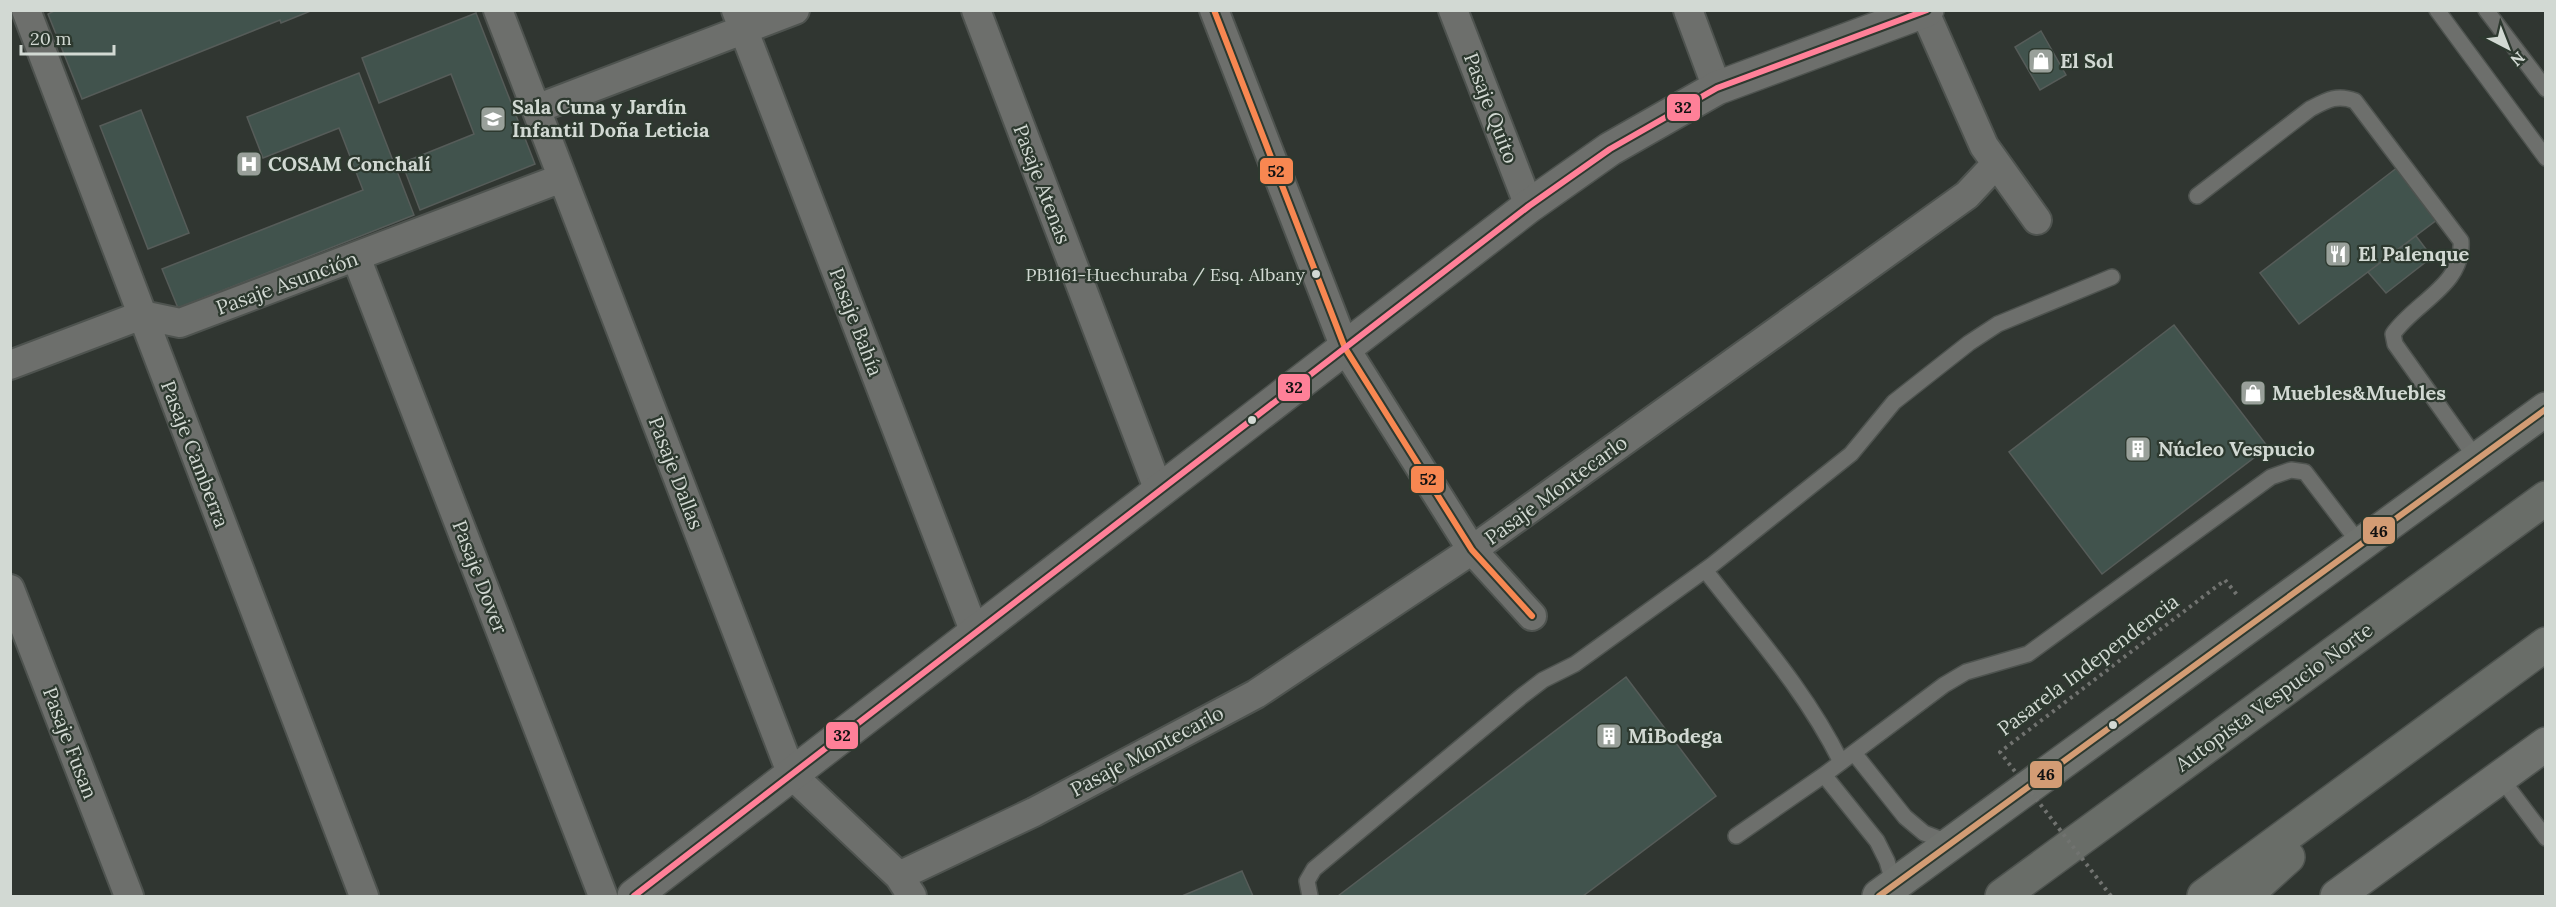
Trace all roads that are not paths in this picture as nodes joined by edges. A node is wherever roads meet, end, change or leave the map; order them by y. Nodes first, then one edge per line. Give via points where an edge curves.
1 (26, 10) edge
2 (498, 10) edge
3 (795, 10) edge
4 (976, 10) edge
5 (1214, 10) edge
6 (1453, 10) edge
7 (1688, 10) edge
8 (2437, 10) edge
9 (2486, 10) edge
10 (1925, 11) edge
11 (740, 20) edge
12 (1717, 88) junction
13 (2546, 89) edge
14 (536, 109) junction
15 (2546, 158) edge
16 (1996, 164) junction
17 (562, 178) junction
18 (2197, 196) dead end
19 (1529, 206) junction
20 (2037, 220) dead end
21 (356, 257) junction
22 (2112, 277) dead end
23 (142, 315) junction
24 (1345, 348) junction
25 (10, 365) edge
26 (2546, 409) edge
27 (2476, 458) junction
28 (1159, 491) junction
29 (2546, 498) edge
30 (2360, 544) junction
31 (1472, 550) junction
32 (1705, 570) junction
33 (10, 589) edge
34 (1532, 616) dead end
35 (975, 633) junction
36 (2546, 644) edge
37 (2546, 744) edge
38 (1854, 753) junction
39 (2400, 754) junction
40 (1841, 762) junction
41 (792, 775) junction
42 (1824, 775) junction
43 (2500, 777) junction
44 (1736, 836) dead end
45 (2546, 838) edge
46 (1950, 843) junction
47 (906, 886) edge
48 (1886, 891) edge
49 (129, 897) edge
50 (364, 897) edge
51 (603, 897) edge
52 (634, 897) edge
53 (1310, 897) edge
54 (2002, 897) edge
55 (2204, 897) edge
56 (2245, 897) edge
57 (2337, 897) edge

1 - 23 street, Pasaje Camberra
2 - 14 street, Pasaje Dallas
3 - 11 street
4 - 28 street, Pasaje Atenas
5 - 24 street
6 - 19 street, Pasaje Quito
7 - 12 street
8 - 15 lane
9 - 13 lane
10 - 12 street
10 - 16 street via 1984,147
11 - 14 street
11 - 35 street, Pasaje Bahía
12 - 19 street via 1610,149
14 - 17 street, Pasaje Dallas
16 - 20 street
16 - 31 street, Pasaje Montecarlo via 1967,195
17 - 21 street, Pasaje Asunción
17 - 41 street, Pasaje Dallas
18 - 27 lane via 2310,109 2331,98 2355,101 2461,241 2462,255 2450,278 2393,334 2395,345
19 - 24 street
21 - 23 street, Pasaje Asunción via 180,323
21 - 51 street, Pasaje Dover
22 - 32 lane via 1998,324 1969,343 1894,402 1851,454
23 - 25 street
23 - 50 street, Pasaje Camberra
24 - 28 street
24 - 31 street
26 - 27 main road
27 - 30 main road
28 - 35 street
29 - 54 highway, Autopista Vespucio Norte
30 - 38 lane via 2305,472 2291,470 2271,477 2028,654 1966,672
30 - 46 main road
31 - 34 street
31 - 47 street, Pasaje Montecarlo via 1256,694 1034,812
32 - 40 lane via 1804,697
32 - 53 lane via 1575,664 1522,696 1314,869 1307,881
33 - 49 street, Pasaje Fusan
35 - 41 street
36 - 39 highway
37 - 43 main road
38 - 40 lane
38 - 46 lane via 1905,817 1924,833
39 - 55 highway
39 - 56 highway
40 - 42 lane
41 - 47 street, Pasaje Dallas
41 - 52 street
42 - 44 lane
42 - 48 lane via 1877,841
43 - 45 lane
43 - 57 main road
46 - 48 main road

